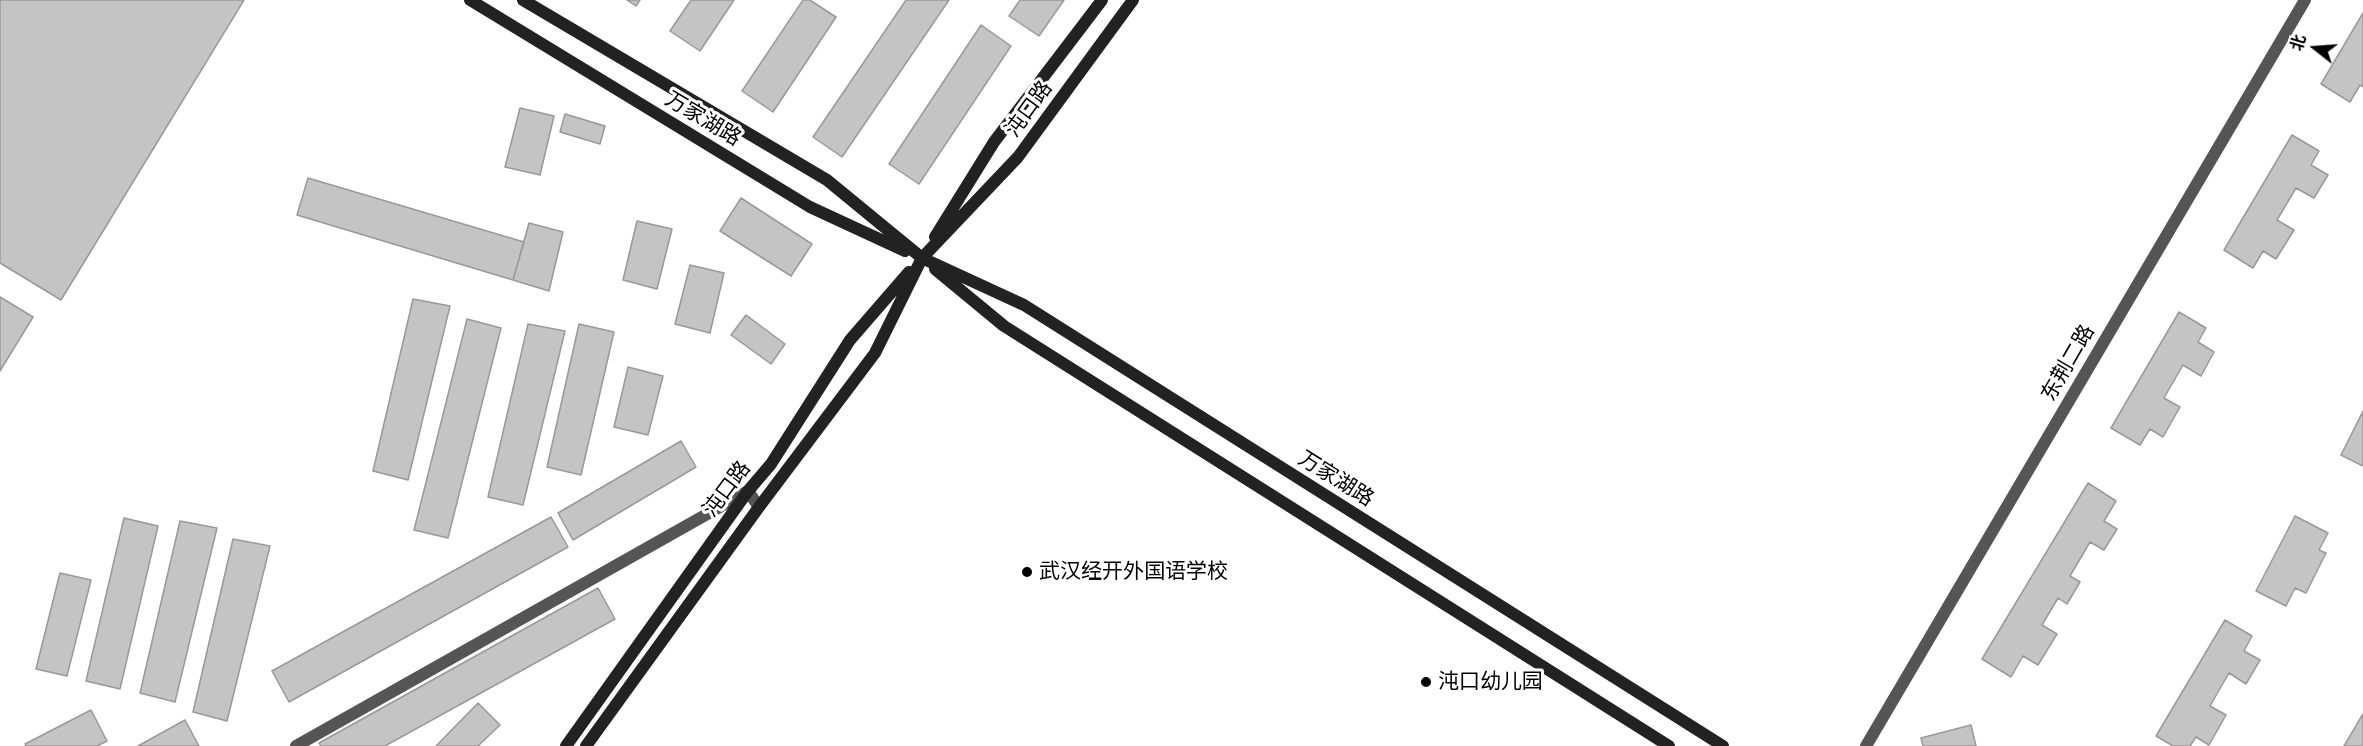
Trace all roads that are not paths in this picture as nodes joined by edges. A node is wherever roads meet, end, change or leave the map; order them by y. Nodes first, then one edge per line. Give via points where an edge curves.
1 (470, 0) edge
2 (523, 0) edge
3 (1102, 0) edge
4 (1133, 0) edge
5 (2305, 0) edge
6 (921, 258) junction
7 (748, 491) junction
8 (759, 507) junction
9 (296, 746) edge
10 (566, 746) edge
11 (586, 746) edge
12 (1669, 746) edge
13 (1723, 746) edge
14 (1866, 746) edge

1 - 6 main road, 万家湖路 via 810,207
2 - 6 main road, 万家湖路 via 826,180
3 - 6 main road, 沌口路 via 994,142
4 - 6 main road, 沌口路 via 1017,157
5 - 14 street, 东荆二路
6 - 7 main road, 沌口路 via 850,340 771,464
6 - 8 main road, 沌口路 via 874,353
6 - 12 main road, 万家湖路 via 1005,326
6 - 13 main road, 万家湖路 via 1024,305
7 - 8 street
7 - 9 street
7 - 10 main road, 沌口路
8 - 11 main road, 沌口路

